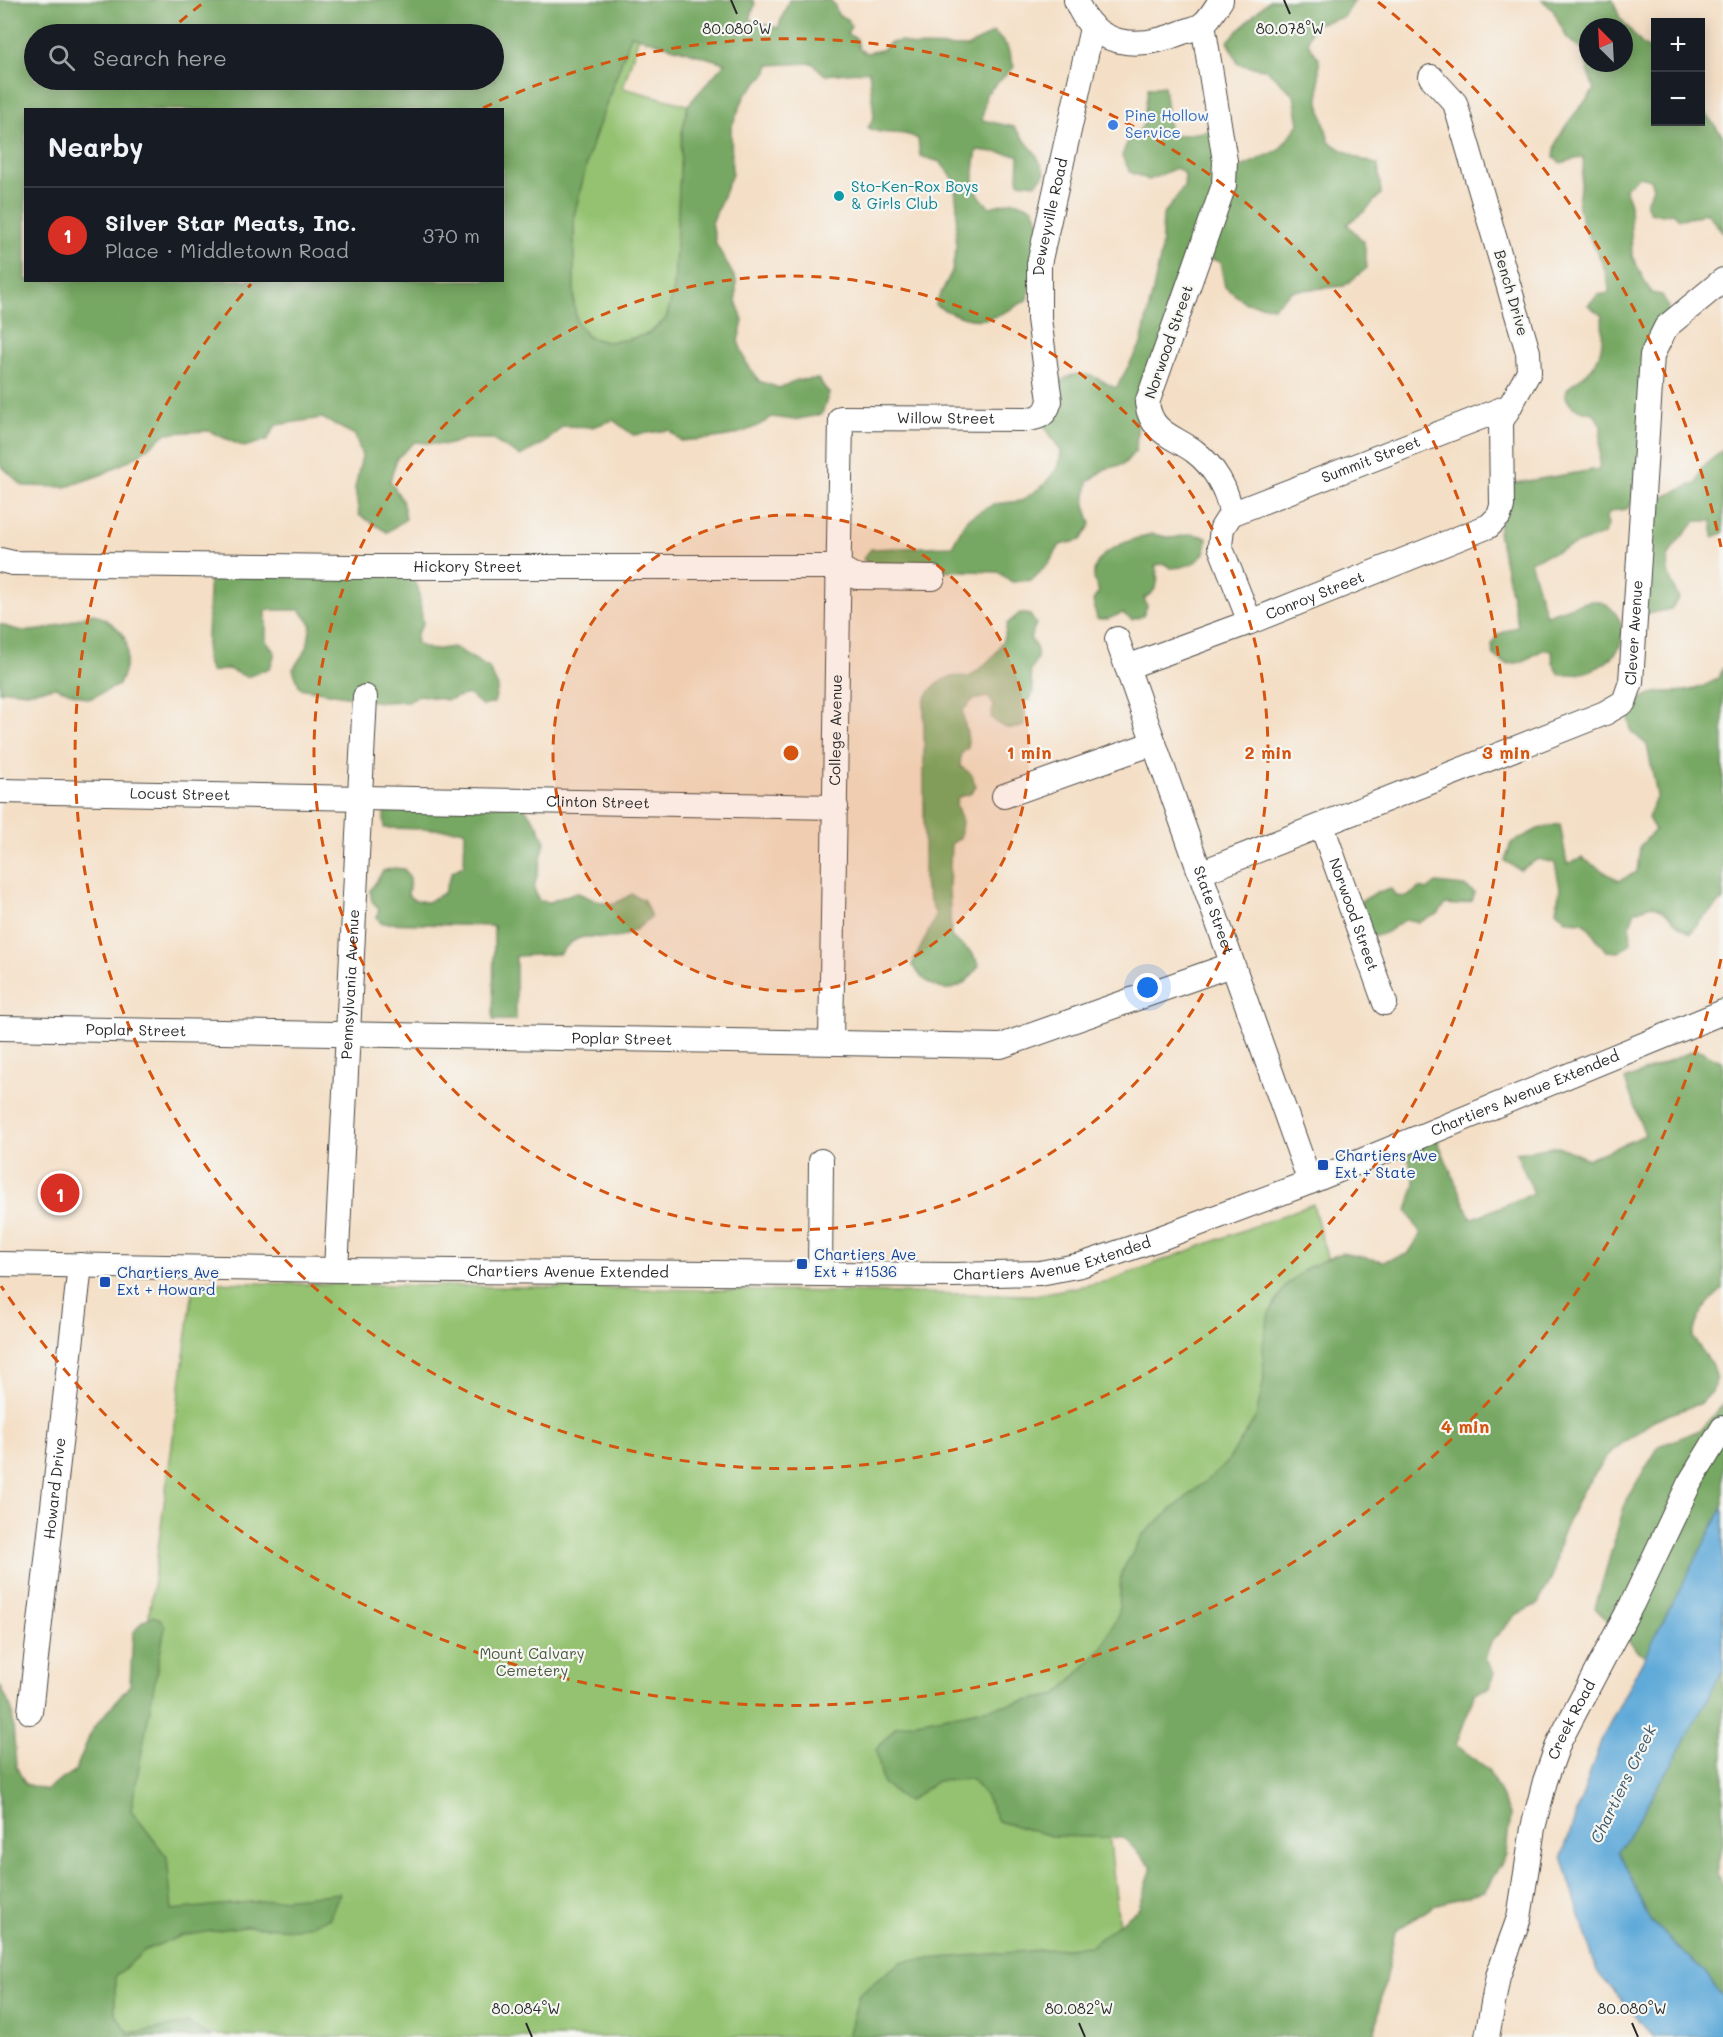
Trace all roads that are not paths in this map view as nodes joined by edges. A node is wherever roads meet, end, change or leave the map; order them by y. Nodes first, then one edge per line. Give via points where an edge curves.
1 (1076, 0) edge
2 (1221, 0) edge
3 (1203, 24) junction
4 (1092, 28) junction
5 (1431, 77) dead end
6 (1723, 280) edge
7 (1510, 406) junction
8 (1047, 411) joint
9 (841, 418) joint
10 (1231, 514) junction
11 (1499, 516) joint
12 (0, 560) edge
13 (838, 567) junction
14 (933, 578) dead end
15 (1250, 622) junction
16 (1117, 639) dead end
17 (1127, 667) junction
18 (365, 697) dead end
19 (1154, 743) junction
20 (0, 790) edge
21 (1004, 796) dead end
22 (361, 798) junction
23 (836, 807) junction
24 (1322, 826) junction
25 (1200, 873) junction
26 (1231, 964) junction
27 (1385, 1003) dead end
28 (1723, 1012) edge
29 (0, 1028) edge
30 (347, 1036) junction
31 (831, 1042) junction
32 (821, 1161) dead end
33 (1310, 1182) junction
34 (0, 1264) edge
35 (80, 1265) junction
36 (336, 1270) junction
37 (820, 1274) junction
38 (1723, 1428) edge
39 (30, 1712) dead end
40 (1487, 2037) edge

1 - 4 street
2 - 3 street
3 - 4 street via 1170,38 1140,43 1107,37
3 - 10 street, Norwood Street via 1225,161 1224,184 1148,404 1149,418 1159,430 1195,452 1215,472 1229,498
4 - 8 street, Deweyville Road via 1039,264 1039,319 1050,401
5 - 7 street, Bench Drive via 1455,103 1528,352 1529,372
6 - 24 street, Clever Avenue via 1665,327 1652,355 1631,682 1624,702
7 - 10 street, Summit Street
7 - 11 street, Bench Drive via 1501,422
8 - 9 street, Willow Street via 1041,417 1029,419
9 - 13 street, College Avenue
10 - 15 street via 1222,528 1220,546
11 - 15 street, Conroy Street via 1490,526
12 - 13 street, Hickory Street via 354,567
13 - 14 street, Hickory Street via 856,578
13 - 23 street, College Avenue
15 - 17 street, Conroy Street
16 - 17 street, State Street
17 - 19 street, State Street
18 - 22 street, Pennsylvania Avenue
19 - 21 street
19 - 25 street, State Street
20 - 22 street, Locust Street
22 - 23 street, Clinton Street
22 - 30 street, Pennsylvania Avenue
23 - 31 street, College Avenue
24 - 25 street, Clever Avenue
24 - 27 street, Norwood Street
25 - 26 street, State Street
26 - 31 street, Poplar Street via 1002,1046
26 - 33 street, State Street
28 - 33 street, Chartiers Avenue Extended
29 - 30 street, Poplar Street
30 - 31 street, Poplar Street
30 - 36 street, Pennsylvania Avenue
32 - 37 street
33 - 37 street, Chartiers Avenue Extended via 1081,1265 1040,1273
34 - 35 street, Chartiers Avenue Extended
35 - 36 street, Chartiers Avenue Extended
35 - 39 street, Howard Drive
36 - 37 street, Chartiers Avenue Extended
38 - 40 street, Creek Road via 1689,1484 1632,1604 1559,1742 1533,1828 1519,1918 1498,1976

